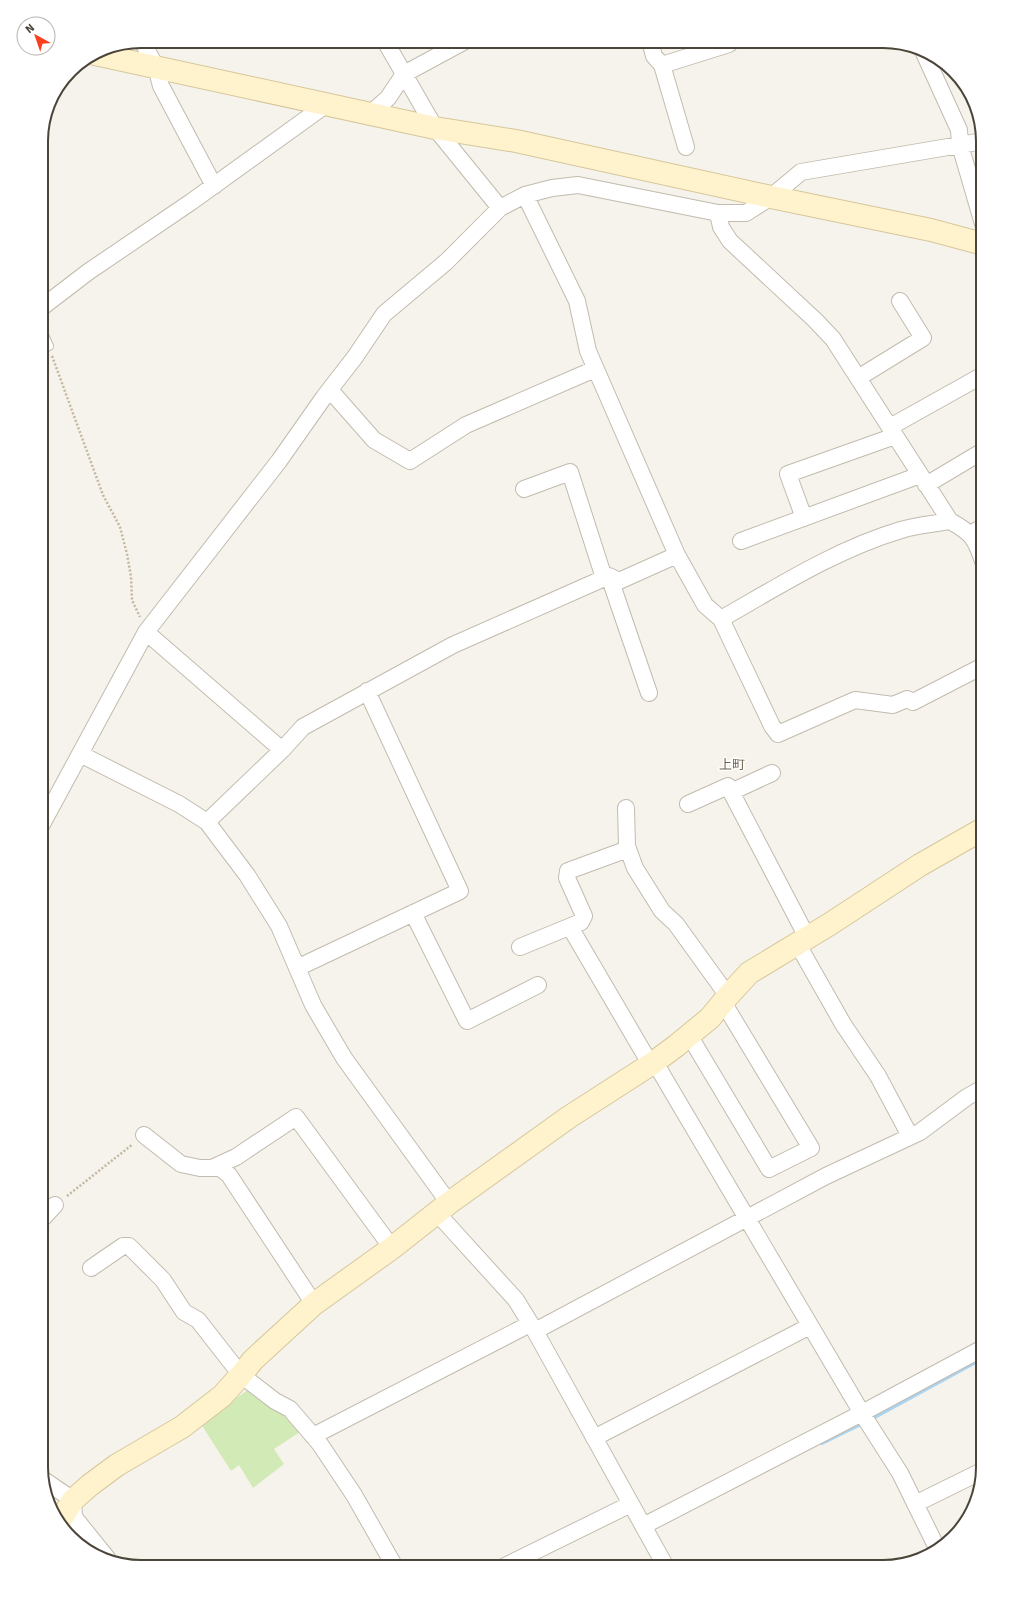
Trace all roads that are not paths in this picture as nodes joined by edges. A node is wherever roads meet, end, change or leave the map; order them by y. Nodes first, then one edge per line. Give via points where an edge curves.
1 (146, 48) edge
2 (389, 48) edge
3 (452, 48) edge
4 (652, 48) edge
5 (716, 48) edge
6 (104, 56) edge
7 (927, 60) edge
8 (662, 65) junction
9 (156, 66) junction
10 (404, 74) junction
11 (327, 104) junction
12 (370, 114) junction
13 (435, 128) junction
14 (976, 142) edge
15 (960, 145) junction
16 (686, 148) dead end
17 (214, 186) junction
18 (525, 195) junction
19 (771, 197) junction
20 (976, 200) edge
21 (500, 208) junction
22 (718, 213) junction
23 (976, 242) edge
24 (900, 301) dead end
25 (48, 303) edge
26 (595, 369) junction
27 (858, 378) junction
28 (976, 379) edge
29 (330, 390) junction
30 (892, 431) junction
31 (976, 454) edge
32 (923, 480) junction
33 (524, 489) dead end
34 (804, 518) junction
35 (950, 521) junction
36 (976, 530) edge
37 (741, 541) dead end
38 (678, 555) junction
39 (606, 577) junction
40 (721, 619) junction
41 (148, 630) junction
42 (976, 670) edge
43 (367, 691) junction
44 (649, 693) dead end
45 (282, 750) junction
46 (80, 754) junction
47 (772, 773) dead end
48 (731, 792) junction
49 (688, 804) dead end
50 (626, 808) dead end
51 (48, 813) edge
52 (207, 822) junction
53 (976, 833) edge
54 (628, 850) junction
55 (413, 914) junction
56 (570, 927) junction
57 (802, 940) junction
58 (520, 947) dead end
59 (297, 968) junction
60 (538, 985) dead end
61 (725, 999) junction
62 (689, 1036) junction
63 (653, 1063) junction
64 (976, 1092) edge
65 (144, 1135) road end
66 (910, 1136) junction
67 (212, 1168) junction
68 (55, 1205) road end
69 (443, 1208) junction
70 (48, 1212) edge
71 (746, 1218) junction
72 (392, 1248) junction
73 (91, 1268) dead end
74 (314, 1304) junction
75 (810, 1326) junction
76 (533, 1328) junction
77 (976, 1352) edge
78 (241, 1375) junction
79 (864, 1417) junction
80 (313, 1436) junction
81 (594, 1438) junction
82 (975, 1474) edge
83 (51, 1489) edge
84 (631, 1504) junction
85 (915, 1504) junction
86 (69, 1513) edge
87 (643, 1526) junction
88 (70, 1527) edge
89 (935, 1544) edge
90 (100, 1550) edge
91 (391, 1560) edge
92 (517, 1560) edge
93 (662, 1560) edge

1 - 9 street
2 - 10 street
3 - 10 street
4 - 8 street via 654,56
5 - 8 street
6 - 9 street
7 - 15 street via 959,130
8 - 16 street
9 - 11 street
9 - 17 street via 161,86
10 - 12 street via 388,98
10 - 13 street
11 - 12 street
11 - 17 street
12 - 13 street
13 - 19 street via 516,141
13 - 21 street
14 - 15 street
15 - 19 street via 801,172
15 - 20 street
17 - 25 street via 88,272
18 - 21 street
18 - 22 street via 578,185
18 - 26 street via 577,301 588,351
19 - 22 street via 746,213
19 - 23 street via 931,230
21 - 29 street via 446,262 384,314
22 - 27 street via 721,227 730,242 816,320 833,339
24 - 27 street via 923,338
26 - 29 street via 466,425 410,462 374,440
26 - 38 street
27 - 30 street
28 - 30 street
29 - 41 street via 279,461
30 - 32 street
30 - 34 street via 788,474
31 - 32 street
32 - 34 street
32 - 35 street
33 - 39 street via 570,472
34 - 37 street
35 - 36 street via 964,529
35 - 40 street via 902,529 866,542 824,561
38 - 39 street via 619,581
38 - 40 street via 705,606
39 - 43 street via 453,645
39 - 44 street
40 - 42 street via 778,734 855,700 894,706 907,699 913,702
41 - 45 street
41 - 46 street
43 - 45 street via 303,727
43 - 55 street via 460,892
45 - 52 street
46 - 51 street
46 - 52 street via 180,804
47 - 48 street
48 - 49 street via 728,786
48 - 57 street
50 - 54 street
52 - 59 street via 247,875 279,926
53 - 57 street via 920,865
54 - 56 street via 568,871 567,878 584,916 581,922
54 - 61 street via 635,868 662,911 676,924
55 - 59 street
55 - 60 street via 467,1021
56 - 58 street
56 - 63 street via 645,1055
57 - 61 street via 749,973
57 - 66 street via 843,1024 878,1076
59 - 69 street via 313,1005 344,1058
61 - 62 street via 710,1018
61 - 62 street via 811,1148 769,1169
62 - 63 street
63 - 69 street via 569,1116
63 - 71 street
64 - 66 street via 920,1132
65 - 67 street via 181,1164
66 - 71 street
67 - 72 street via 236,1157 296,1117
67 - 74 street via 220,1168 229,1175
68 - 70 street
69 - 72 street
69 - 76 street via 516,1300
71 - 75 street
71 - 76 street
72 - 74 street
73 - 78 street via 123,1246 129,1246 163,1280 184,1312 198,1320
74 - 78 street via 253,1360
75 - 79 street
75 - 81 street
76 - 80 street
76 - 81 street
77 - 79 street
78 - 80 street via 290,1409
78 - 86 street via 222,1396 182,1427 117,1464
79 - 85 street via 900,1473
79 - 87 street
80 - 91 street via 354,1496
81 - 84 street
82 - 85 street
83 - 86 street
84 - 87 street
84 - 92 street
85 - 89 street
86 - 88 street
86 - 90 street
87 - 93 street

